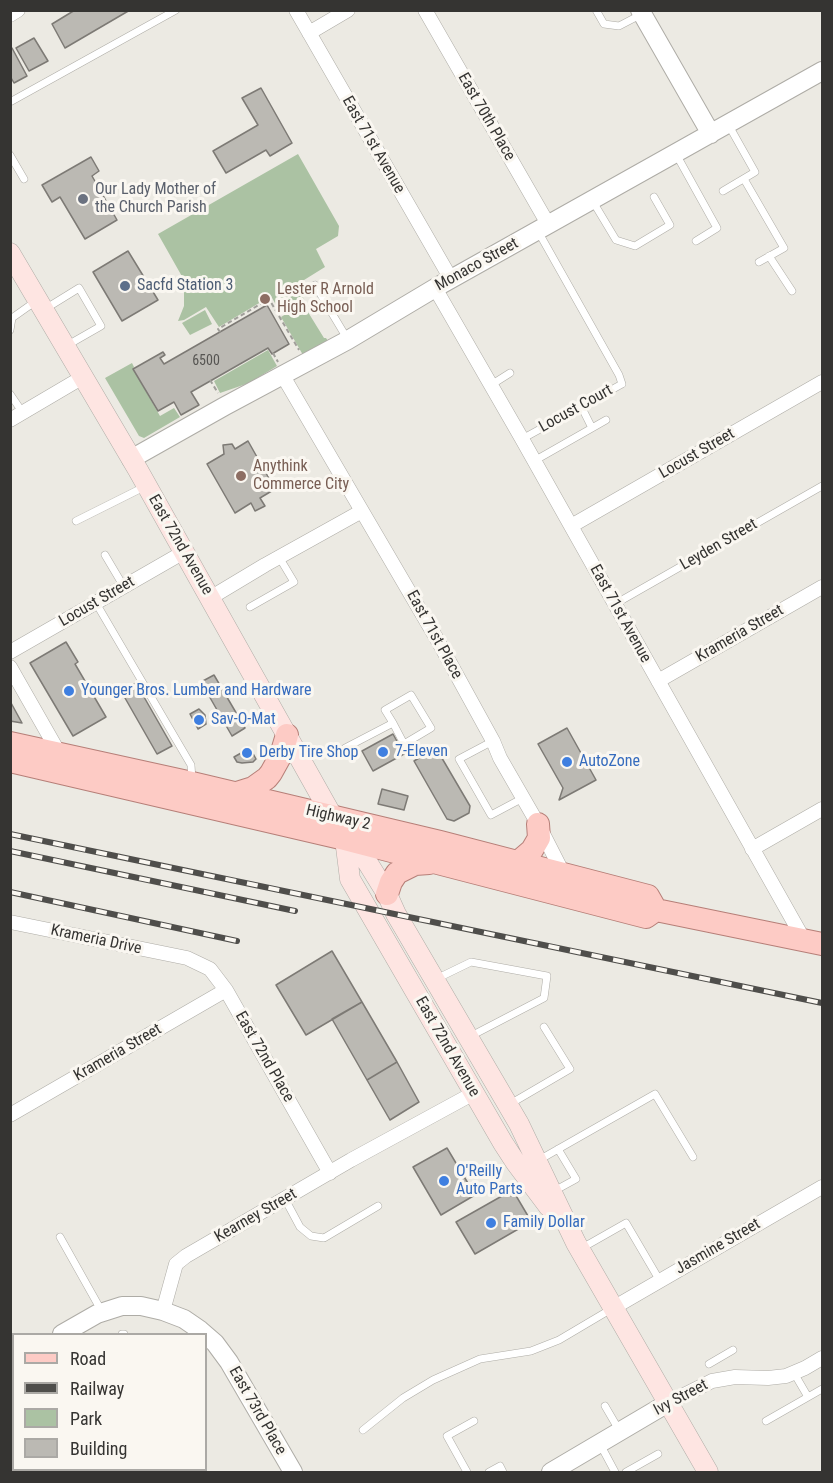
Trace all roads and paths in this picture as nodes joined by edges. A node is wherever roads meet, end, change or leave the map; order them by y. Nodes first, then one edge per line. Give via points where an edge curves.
1 (18, 10) edge
2 (176, 10) edge
3 (296, 10) edge
4 (348, 10) edge
5 (425, 10) edge
6 (596, 10) edge
7 (641, 12) edge
8 (10, 15) edge
9 (309, 33) junction
10 (822, 71) edge
11 (10, 102) edge
12 (728, 124) junction
13 (711, 134) junction
14 (676, 154) junction
15 (10, 155) edge
16 (744, 178) junction
17 (24, 179) dead end
18 (723, 191) dead end
19 (654, 197) dead end
20 (592, 200) junction
21 (543, 227) junction
22 (696, 241) dead end
23 (10, 253) edge
24 (769, 256) junction
25 (759, 262) dead end
26 (451, 279) junction
27 (315, 285) dead end
28 (435, 288) junction
29 (792, 291) dead end
30 (41, 304) junction
31 (235, 319) junction
32 (237, 322) dead end
33 (10, 330) edge
34 (220, 332) dead end
35 (348, 340) junction
36 (66, 346) junction
37 (306, 363) junction
38 (510, 373) dead end
39 (619, 375) joint
40 (283, 376) junction
41 (83, 377) junction
42 (822, 382) edge
43 (490, 385) junction
44 (10, 394) edge
45 (581, 406) junction
46 (16, 416) edge
47 (606, 420) dead end
48 (592, 428) junction
49 (522, 439) junction
50 (131, 459) junction
51 (534, 461) junction
52 (146, 486) junction
53 (822, 486) edge
54 (362, 511) junction
55 (76, 521) dead end
56 (571, 526) junction
57 (184, 552) junction
58 (105, 555) dead end
59 (279, 557) junction
60 (124, 587) junction
61 (822, 587) edge
62 (210, 598) junction
63 (96, 603) junction
64 (615, 604) junction
65 (250, 607) dead end
66 (10, 652) edge
67 (10, 667) edge
68 (658, 681) junction
69 (393, 723) junction
70 (287, 735) junction
71 (490, 736) junction
72 (10, 743) edge
73 (345, 748) dead end
74 (60, 753) junction
75 (10, 761) edge
76 (192, 783) junction
77 (237, 793) junction
78 (522, 798) junction
79 (822, 809) edge
80 (332, 817) junction
81 (538, 824) junction
82 (345, 839) junction
83 (752, 849) junction
84 (518, 862) junction
85 (440, 863) junction
86 (564, 874) junction
87 (387, 894) junction
88 (576, 899) junction
89 (656, 910) junction
90 (10, 922) edge
91 (813, 942) edge
92 (182, 957) joint
93 (436, 979) junction
94 (226, 990) junction
95 (544, 1027) dead end
96 (469, 1037) junction
97 (474, 1093) junction
98 (508, 1106) junction
99 (10, 1115) edge
100 (558, 1149) junction
101 (693, 1157) dead end
102 (537, 1161) junction
103 (330, 1173) junction
104 (822, 1187) edge
105 (551, 1193) junction
106 (285, 1199) junction
107 (378, 1206) dead end
108 (60, 1237) dead end
109 (578, 1246) junction
110 (660, 1281) junction
111 (613, 1308) junction
112 (162, 1311) junction
113 (103, 1312) junction
114 (66, 1333) edge
115 (203, 1333) edge
116 (207, 1336) edge
117 (733, 1350) dead end
118 (822, 1358) edge
119 (709, 1364) dead end
120 (794, 1372) junction
121 (822, 1389) edge
122 (808, 1397) junction
123 (668, 1403) junction
124 (605, 1406) dead end
125 (474, 1421) dead end
126 (766, 1421) dead end
127 (363, 1430) dead end
128 (620, 1432) junction
129 (600, 1444) junction
130 (658, 1454) dead end
131 (293, 1473) edge
132 (467, 1473) edge
133 (489, 1473) edge
134 (503, 1473) edge
135 (550, 1473) edge
136 (615, 1473) edge
137 (626, 1473) edge
138 (708, 1473) edge

1 - 8 street
2 - 11 lane
3 - 9 street, East 71st Avenue
4 - 9 street
5 - 21 street, East 70th Place
6 - 7 lane via 604,24 619,26
7 - 13 street
9 - 26 street, East 71st Avenue
10 - 12 street, Monaco Street
12 - 13 street, Monaco Street
12 - 16 lane via 755,172
13 - 14 street, Monaco Street
14 - 20 street, Monaco Street
14 - 22 lane via 717,228
15 - 17 lane
16 - 18 lane
16 - 24 lane via 784,248
19 - 20 lane via 670,225 635,246 616,240
20 - 21 street, Monaco Street
21 - 26 street, Monaco Street
21 - 39 lane, East 70th Place
23 - 30 main road, East 72nd Avenue
24 - 25 lane
24 - 29 lane
26 - 28 street, Monaco Street
27 - 35 lane
28 - 35 street, Monaco Street
28 - 43 street, East 71st Avenue
30 - 33 lane via 12,318
30 - 36 main road, East 72nd Avenue
30 - 36 lane via 79,288 101,326
31 - 32 path
31 - 34 path via 218,328
31 - 37 path via 269,299
35 - 37 street, Monaco Street
36 - 41 main road, East 72nd Avenue
37 - 40 street, Monaco Street
38 - 43 lane
39 - 45 lane, Locust Court via 622,384
40 - 50 street, Monaco Street
40 - 54 street, East 71st Place
41 - 46 street
41 - 50 main road, East 72nd Avenue
42 - 56 street, Locust Street
43 - 49 street, East 71st Avenue
44 - 46 lane
45 - 48 lane
45 - 49 lane, Locust Court
47 - 48 lane
48 - 51 lane
49 - 51 street, East 71st Avenue
50 - 52 main road, East 72nd Avenue
51 - 56 street, East 71st Avenue
52 - 55 lane
52 - 57 main road, East 72nd Avenue
53 - 64 lane, Leyden Street
54 - 59 street
54 - 71 street, East 71st Place
56 - 64 street, East 71st Avenue
57 - 60 street, Locust Street
57 - 62 main road, East 72nd Avenue
58 - 60 lane
59 - 62 street
59 - 65 lane via 294,582
60 - 63 street, Locust Street
61 - 68 street, Krameria Street
62 - 70 main road, East 72nd Avenue
63 - 66 street, Locust Street
63 - 76 lane via 191,765
64 - 68 street, East 71st Avenue
67 - 74 street
68 - 83 street, East 71st Avenue
69 - 69 lane via 404,744 431,728 411,695 385,710
69 - 73 lane
70 - 77 main road via 272,773 253,788
70 - 80 main road, East 72nd Avenue
71 - 78 street, East 71st Place
71 - 78 lane via 459,759 491,815
72 - 74 main road, Highway 2
74 - 76 main road, Highway 2
75 - 82 main road, Highway 2
76 - 77 main road, Highway 2
77 - 80 main road, Highway 2
78 - 81 street, East 71st Place
79 - 83 street
80 - 82 main road, East 72nd Avenue
80 - 84 main road, Highway 2
81 - 84 main road via 539,837 532,850
81 - 86 street, East 71st Place
82 - 85 main road, Highway 2
82 - 87 main road, East 72nd Avenue via 366,860
82 - 97 main road, East 72nd Avenue via 350,879
83 - 91 street, East 71st Avenue
84 - 86 main road, Highway 2
85 - 87 main road via 405,868 390,882
85 - 88 main road, Highway 2
86 - 88 street, East 71st Place
86 - 89 main road, Highway 2 via 648,896
87 - 93 main road, East 72nd Avenue
88 - 89 main road, Highway 2 via 646,916
89 - 91 main road, Highway 2
90 - 92 street, Krameria Drive
92 - 94 street, East 72nd Place via 205,965
93 - 96 main road, East 72nd Avenue
93 - 96 lane via 471,962 547,976 544,998
94 - 99 street, Krameria Street
94 - 103 street, East 72nd Place
95 - 98 lane via 570,1069
96 - 98 main road, East 72nd Avenue
97 - 103 street, Kearney Street
97 - 109 main road, East 72nd Avenue via 516,1162
98 - 102 main road, East 72nd Avenue
100 - 101 lane via 655,1094
100 - 102 lane
100 - 105 lane via 576,1179
102 - 105 main road, East 72nd Avenue
103 - 106 street, Kearney Street
104 - 110 street, Jasmine Street
105 - 109 main road, East 72nd Avenue
106 - 107 lane via 300,1227 311,1236 324,1238
106 - 112 street, Kearney Street via 176,1264
108 - 113 lane
109 - 110 lane via 626,1223
109 - 111 main road, East 72nd Avenue
110 - 111 street, Jasmine Street
111 - 123 main road, East 72nd Avenue
111 - 127 lane via 559,1340 531,1351 480,1359 433,1380 402,1398
112 - 113 street via 122,1306
112 - 115 street, East 73rd Place via 184,1319
113 - 114 street
116 - 131 street, East 73rd Place via 229,1362
117 - 119 lane
118 - 120 street, Ivy Street
120 - 122 lane
120 - 123 street, Ivy Street via 768,1378 723,1378
121 - 122 lane
122 - 126 lane
123 - 128 street, Ivy Street
123 - 138 main road, East 72nd Avenue
124 - 128 lane
125 - 132 lane via 447,1436
128 - 129 street, Ivy Street
129 - 135 street, Ivy Street
129 - 136 lane
130 - 137 lane
133 - 134 lane via 500,1466

